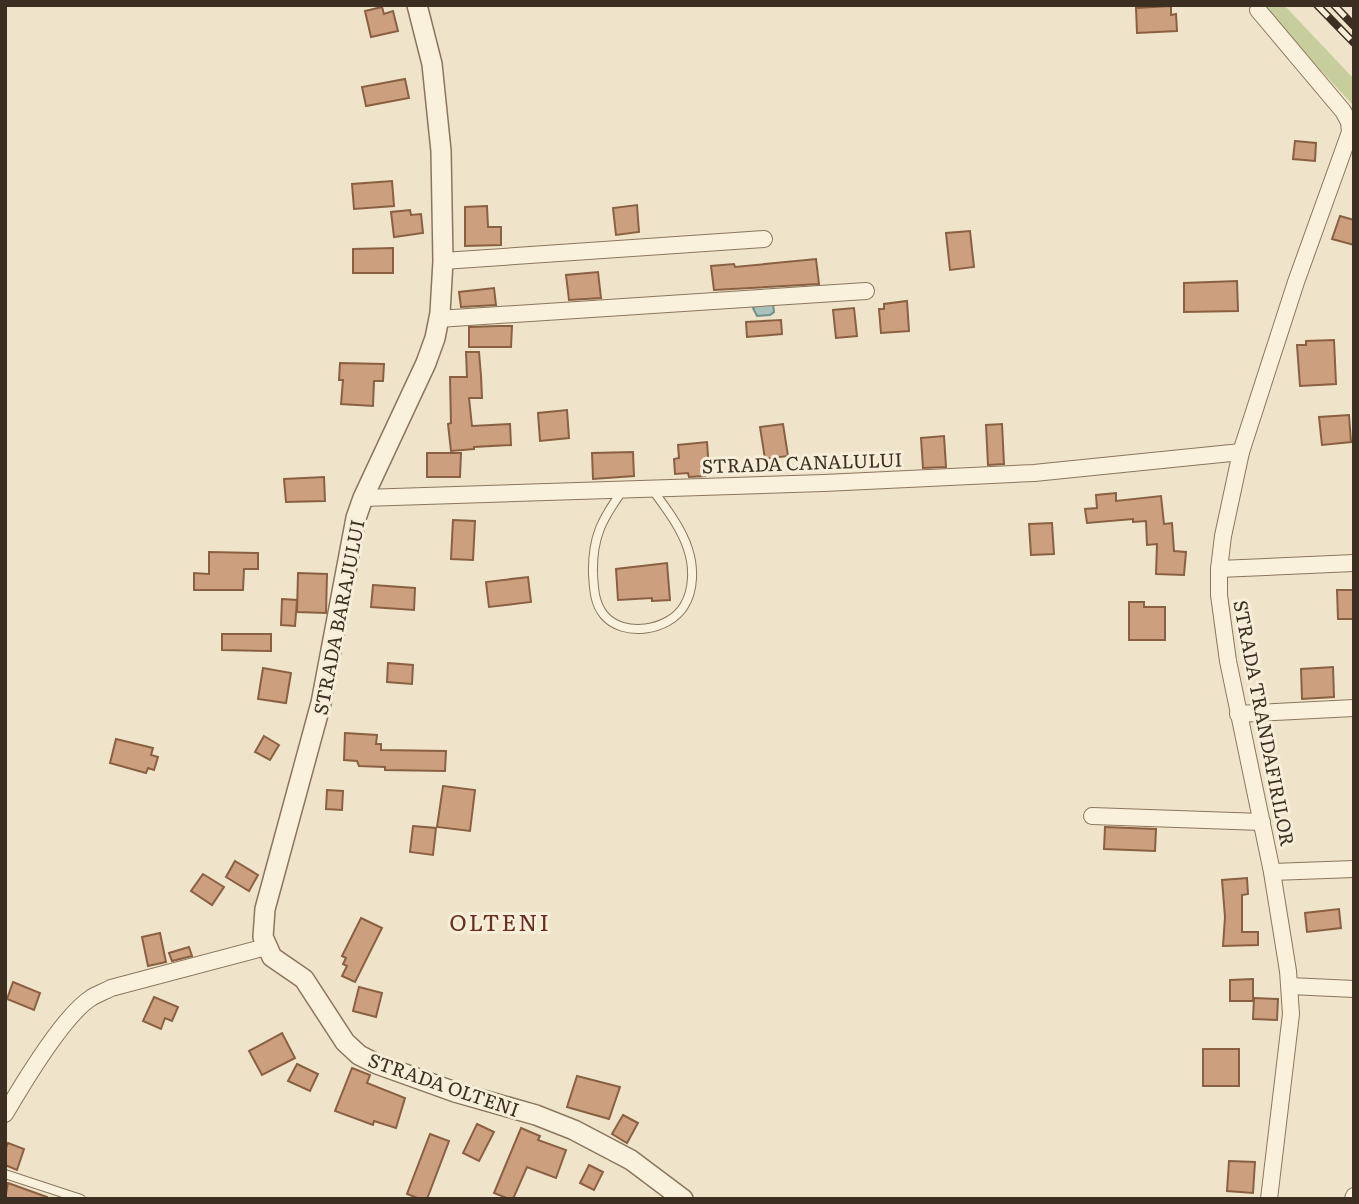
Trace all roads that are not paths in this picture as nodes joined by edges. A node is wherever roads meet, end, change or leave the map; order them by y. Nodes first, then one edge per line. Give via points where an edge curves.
1 (417, 5) edge
2 (1258, 10) dead end
3 (764, 239) dead end
4 (443, 261) junction
5 (866, 291) dead end
6 (438, 320) junction
7 (1241, 452) junction
8 (652, 489) junction
9 (623, 490) junction
10 (363, 498) junction
11 (1354, 563) edge
12 (1219, 569) junction
13 (1354, 708) edge
14 (1238, 714) junction
15 (1092, 816) dead end
16 (1262, 822) junction
17 (1354, 869) edge
18 (1272, 872) junction
19 (266, 947) junction
20 (1290, 986) junction
21 (1354, 989) edge
22 (5, 1114) edge
23 (5, 1174) edge
24 (81, 1199) edge
25 (683, 1199) edge
26 (1269, 1199) edge

1 - 4 street, STRADA BARAJULUI via 437,99
2 - 7 street, STRADA TRANDAFIRILOR via 1343,111 1350,132
3 - 4 street
4 - 6 street, STRADA BARAJULUI
5 - 6 street
6 - 10 street, STRADA BARAJULUI via 426,363
7 - 8 street, STRADA CANALULUI via 1034,473
7 - 12 street, STRADA TRANDAFIRILOR
8 - 9 street, STRADA CANALULUI
8 - 9 lane via 688,548 690,594 683,609 668,620 637,630 605,617 594,592 594,541
9 - 10 street, STRADA CANALULUI
10 - 19 street, STRADA BARAJULUI via 321,704 265,909
11 - 12 street
12 - 14 street, STRADA TRANDAFIRILOR via 1222,619
13 - 14 street
14 - 16 street, STRADA TRANDAFIRILOR
15 - 16 street
16 - 18 street, STRADA TRANDAFIRILOR
17 - 18 street
18 - 20 street, STRADA TRANDAFIRILOR
19 - 22 street via 111,988 89,999 25,1080
19 - 25 street, STRADA OLTENI via 272,957 304,979 345,1042 359,1055 574,1130 631,1160
20 - 21 street
20 - 26 street, STRADA TRANDAFIRILOR via 1291,1014
23 - 24 lane

